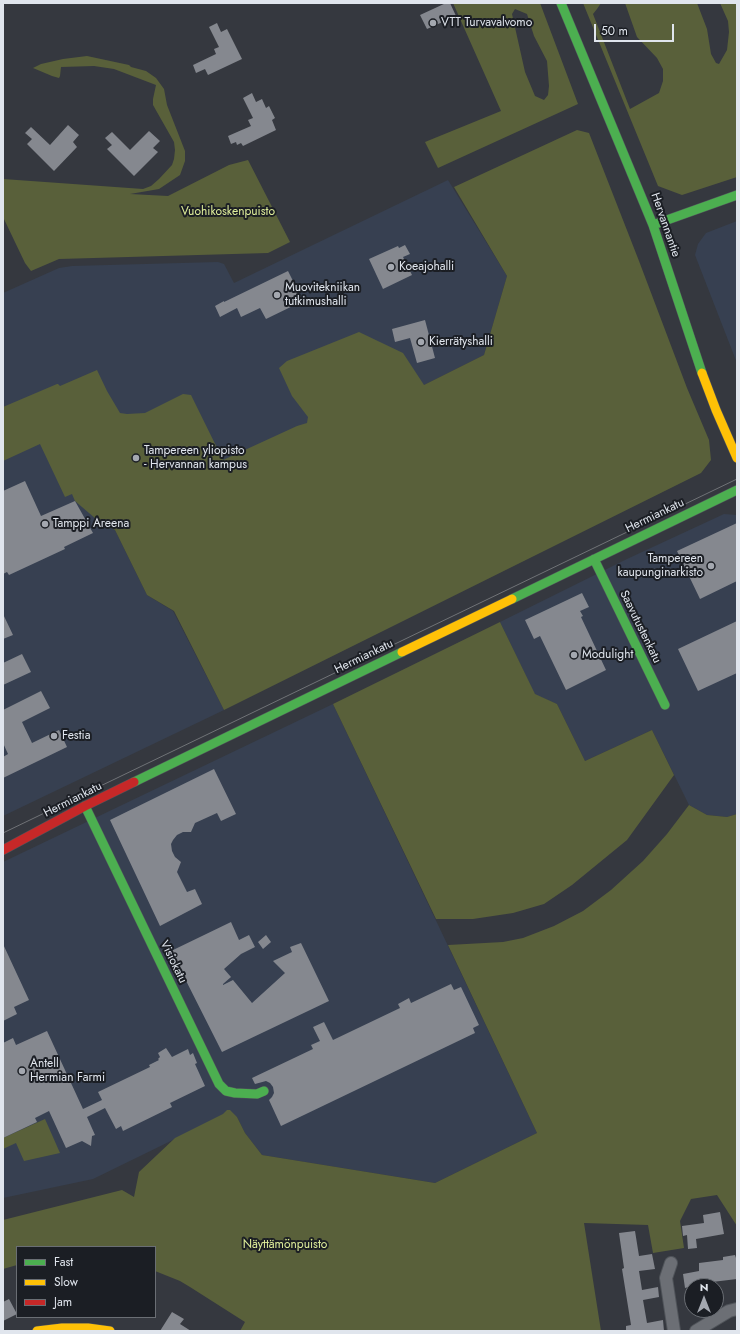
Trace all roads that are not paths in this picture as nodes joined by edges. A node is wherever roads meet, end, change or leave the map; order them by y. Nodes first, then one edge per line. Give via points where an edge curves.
1 (561, 3) edge
2 (737, 195) edge
3 (653, 225) junction
4 (737, 458) edge
5 (737, 490) edge
6 (594, 559) junction
7 (664, 705) dead end
8 (85, 806) junction
9 (3, 850) edge
10 (264, 1091) dead end
11 (671, 1263) dead end
12 (737, 1309) edge
13 (37, 1331) edge
14 (110, 1331) edge
15 (674, 1331) edge
16 (696, 1331) edge

1 - 3 street, Hervannantie
2 - 3 street
3 - 4 street, Hervannantie via 696,358
5 - 6 street, Hermiankatu
6 - 7 street, Saavutustenkatu
6 - 8 street, Hermiankatu
8 - 9 street, Hermiankatu
8 - 10 street, Visiokatu via 220,1084 226,1091 235,1093 257,1094
11 - 15 street via 666,1278
12 - 16 street via 729,1311
13 - 14 street via 62,1328

